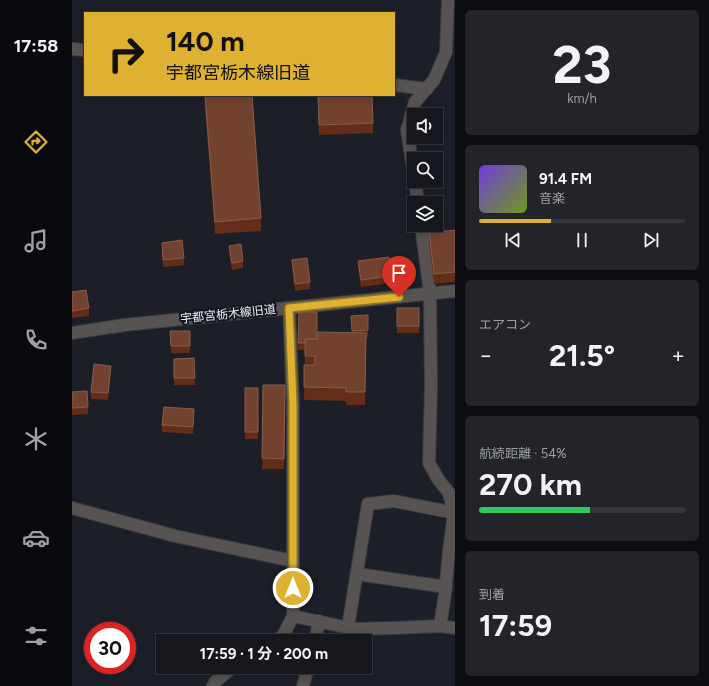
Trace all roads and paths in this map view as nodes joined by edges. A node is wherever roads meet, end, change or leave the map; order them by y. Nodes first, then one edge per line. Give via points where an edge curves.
1 (448, 0) edge
2 (72, 49) edge
3 (84, 50) edge
4 (395, 85) edge
5 (426, 89) junction
6 (410, 152) edge
7 (422, 232) edge
8 (455, 291) edge
9 (430, 293) junction
10 (289, 308) junction
11 (72, 333) edge
12 (72, 508) edge
13 (455, 513) edge
14 (293, 561) junction
15 (357, 574) junction
16 (446, 587) junction
17 (293, 616) junction
18 (319, 621) junction
19 (440, 626) junction
20 (348, 627) junction
21 (455, 628) edge
22 (284, 634) edge
23 (316, 634) edge
24 (225, 674) edge
25 (306, 674) edge
26 (213, 686) edge
27 (303, 686) edge

1 - 5 street via 446,52 434,80
2 - 3 street
4 - 5 street
5 - 6 street via 415,102 407,130
7 - 9 street
8 - 9 street, 宇都宮栃木線旧道
9 - 10 street, 宇都宮栃木線旧道
9 - 13 street via 429,463 449,493
10 - 11 street, 宇都宮栃木線旧道
10 - 14 street via 293,404
12 - 14 street via 175,536
13 - 15 street via 394,501 368,504
13 - 16 street
14 - 17 street
15 - 16 street
15 - 20 street
16 - 19 street
17 - 18 street
17 - 22 street
18 - 20 street
18 - 23 street
19 - 20 street
19 - 21 street
24 - 26 street
25 - 27 street

